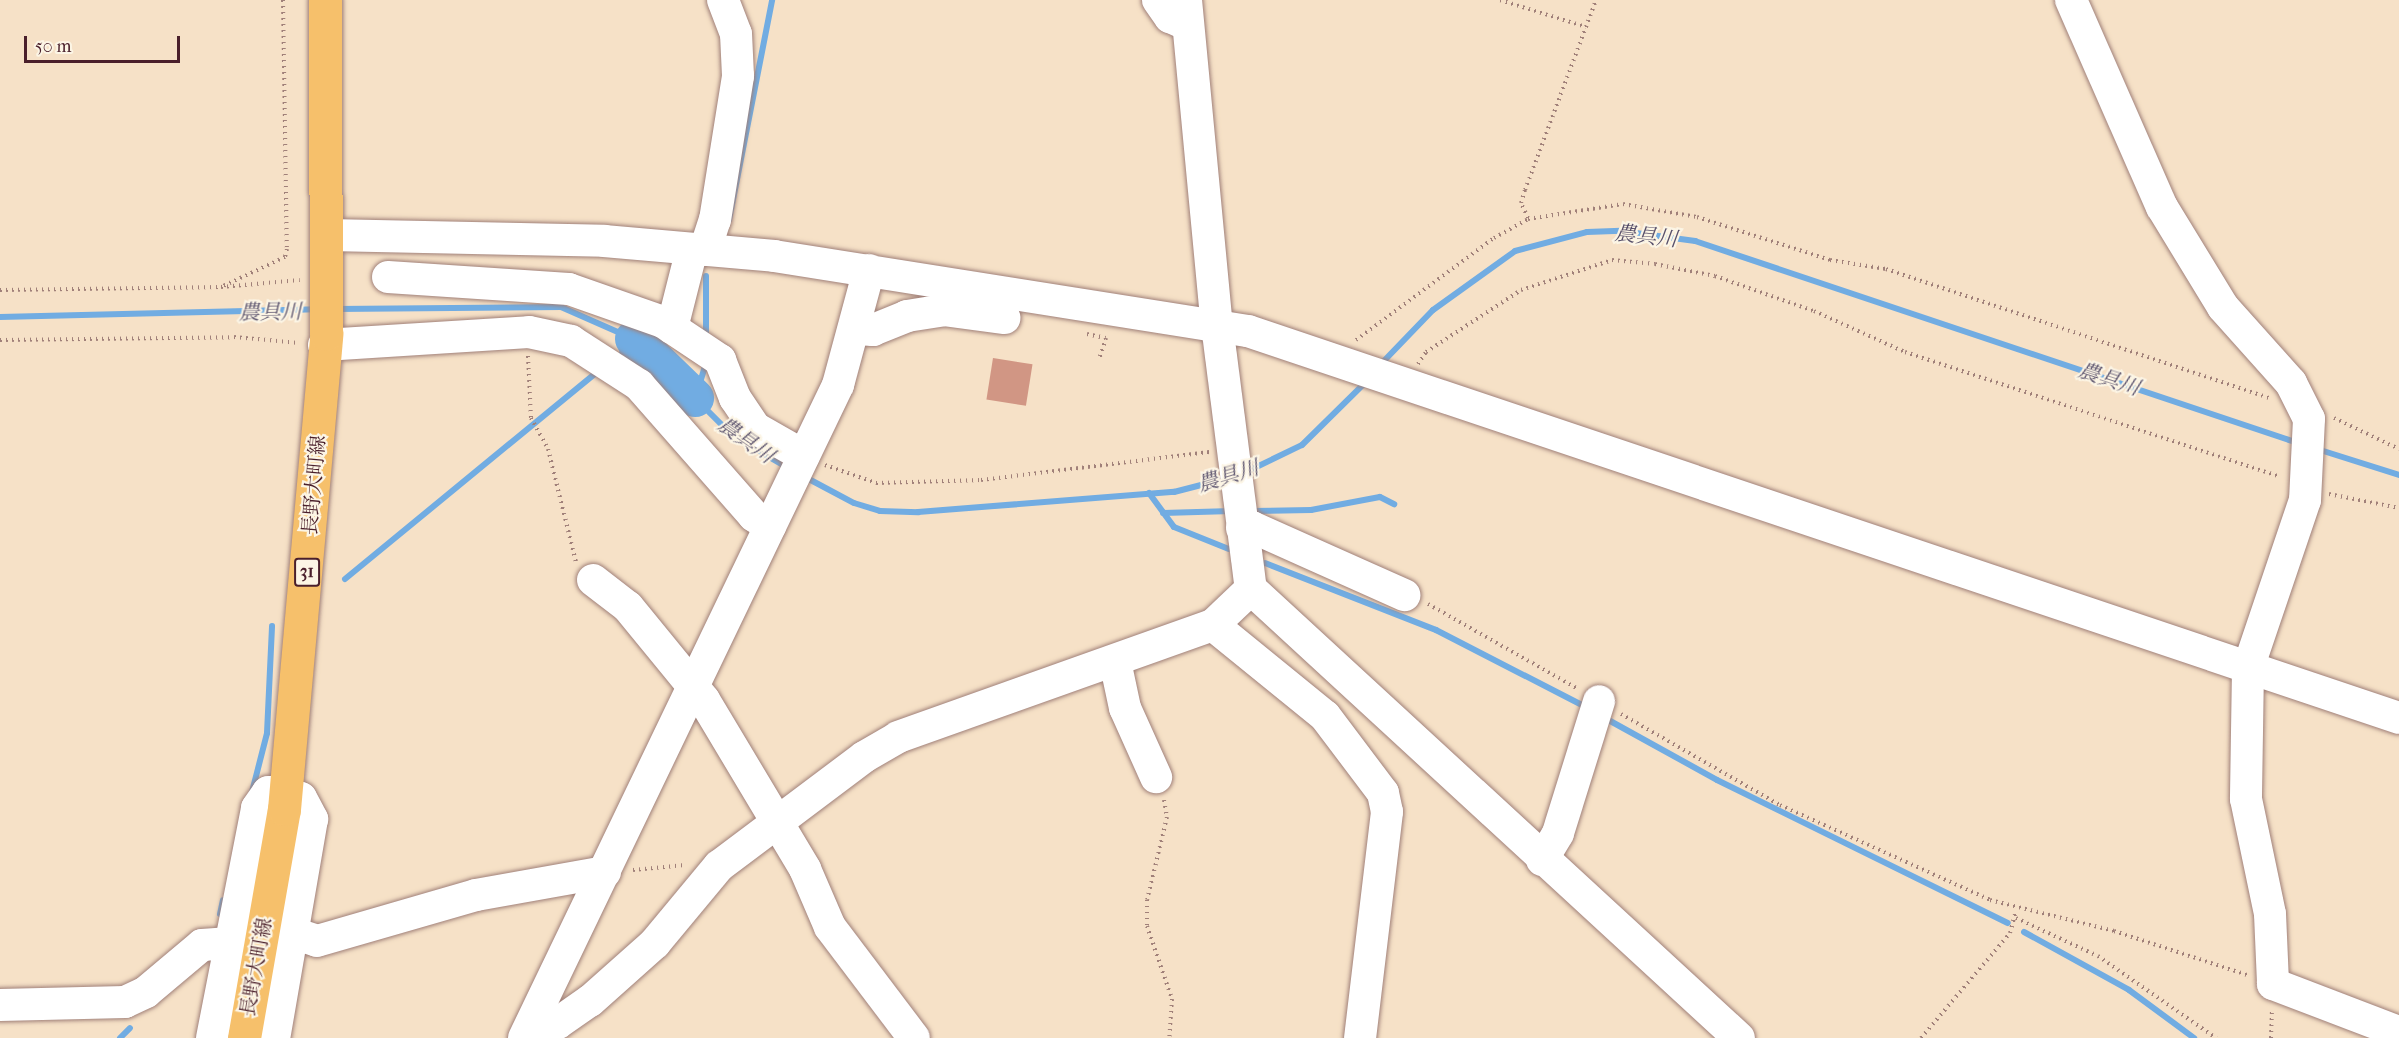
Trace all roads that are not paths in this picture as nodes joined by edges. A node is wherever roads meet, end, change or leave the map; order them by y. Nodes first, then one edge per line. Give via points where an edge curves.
1 (325, 0) edge
2 (723, 0) edge
3 (1158, 0) edge
4 (2071, 0) edge
5 (1186, 12) edge
6 (328, 235) junction
7 (698, 250) junction
8 (869, 270) junction
9 (388, 277) dead end
10 (1004, 318) dead end
11 (1216, 325) junction
12 (857, 329) junction
13 (683, 335) junction
14 (325, 340) junction
15 (802, 461) junction
16 (773, 520) junction
17 (1241, 523) junction
18 (593, 580) road end
19 (1251, 589) junction
20 (1404, 595) road end
21 (1213, 625) junction
22 (1115, 661) junction
23 (2248, 668) junction
24 (693, 690) junction
25 (1597, 709) road end
26 (2399, 718) edge
27 (1156, 777) road end
28 (285, 792) junction
29 (774, 821) junction
30 (1542, 860) junction
31 (605, 872) junction
32 (293, 933) junction
33 (230, 943) junction
34 (0, 1005) edge
35 (2399, 1032) edge
36 (527, 1035) edge
37 (212, 1038) edge
38 (244, 1038) edge
39 (274, 1038) edge
40 (914, 1038) edge
41 (1360, 1038) edge
42 (1739, 1038) edge

1 - 6 main road, 長野大町線 / 31
2 - 7 street via 736,34 738,75 715,220
3 - 5 street via 1170,17
4 - 23 street via 2162,207 2223,307 2306,409 2307,486
5 - 11 street
6 - 7 street via 604,241
6 - 14 main road, 長野大町線 / 31
7 - 8 street
7 - 13 street
8 - 11 street
8 - 12 street
9 - 13 street via 569,289
10 - 12 street via 943,310 907,316 873,330
11 - 17 street
11 - 23 street via 1348,362
12 - 15 street
13 - 15 street via 720,360 735,398 755,428
14 - 16 street via 529,332 571,341 616,367 754,516
14 - 28 main road, 長野大町線 / 31
15 - 16 street
16 - 24 street
17 - 19 street
17 - 20 street
18 - 24 street via 628,607
19 - 21 street
19 - 30 street
21 - 22 street
21 - 41 street via 1325,716 1383,793 1388,812
22 - 27 street via 1125,708
22 - 29 street via 898,737
23 - 26 street
23 - 35 street via 2246,799 2270,914 2273,984
24 - 29 street
24 - 31 street
25 - 30 street via 1557,832
28 - 32 street via 301,798 312,819
28 - 33 street via 268,792 257,808
28 - 38 main road, 長野大町線 / 31
29 - 36 street via 719,866 620,975 558,1023
29 - 40 street via 805,869 830,927
30 - 42 street
31 - 32 street via 476,895 317,941
31 - 36 street
32 - 39 street
33 - 34 street via 202,945 146,992 124,1002
33 - 37 street

